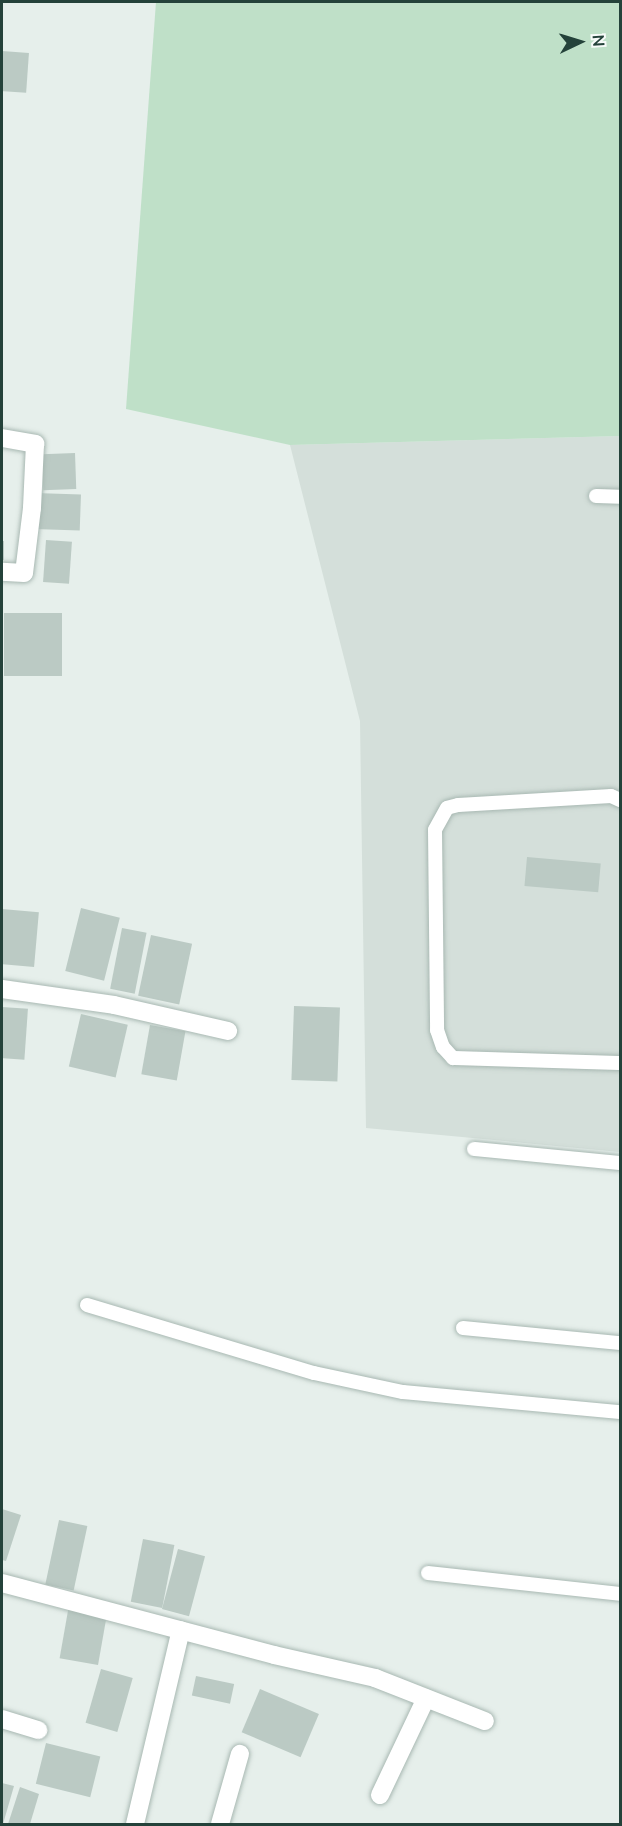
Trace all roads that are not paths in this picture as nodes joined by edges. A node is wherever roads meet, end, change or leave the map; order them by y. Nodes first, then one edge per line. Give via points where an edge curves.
1 (2, 438) edge
2 (596, 496) dead end
3 (621, 497) edge
4 (2, 572) edge
5 (621, 800) edge
6 (2, 989) edge
7 (228, 1031) dead end
8 (621, 1063) edge
9 (474, 1149) dead end
10 (621, 1163) edge
11 (87, 1305) dead end
12 (463, 1328) dead end
13 (621, 1343) edge
14 (621, 1412) edge
15 (428, 1573) dead end
16 (2, 1583) edge
17 (621, 1594) edge
18 (181, 1630) junction
19 (426, 1698) junction
20 (2, 1719) edge
21 (485, 1721) dead end
22 (38, 1730) dead end
23 (240, 1754) dead end
24 (381, 1796) dead end
25 (135, 1824) edge
26 (220, 1824) edge

1 - 4 street via 34,444 24,573
2 - 3 lane
5 - 8 lane via 610,796 458,805 447,808 435,830 437,1030 443,1047 453,1058
6 - 7 street via 114,1005
9 - 10 lane
11 - 14 lane via 314,1373 403,1392
12 - 13 lane
15 - 17 lane
16 - 18 street
18 - 19 street via 375,1678
18 - 25 street
19 - 21 street
19 - 24 street
20 - 22 street
23 - 26 street

